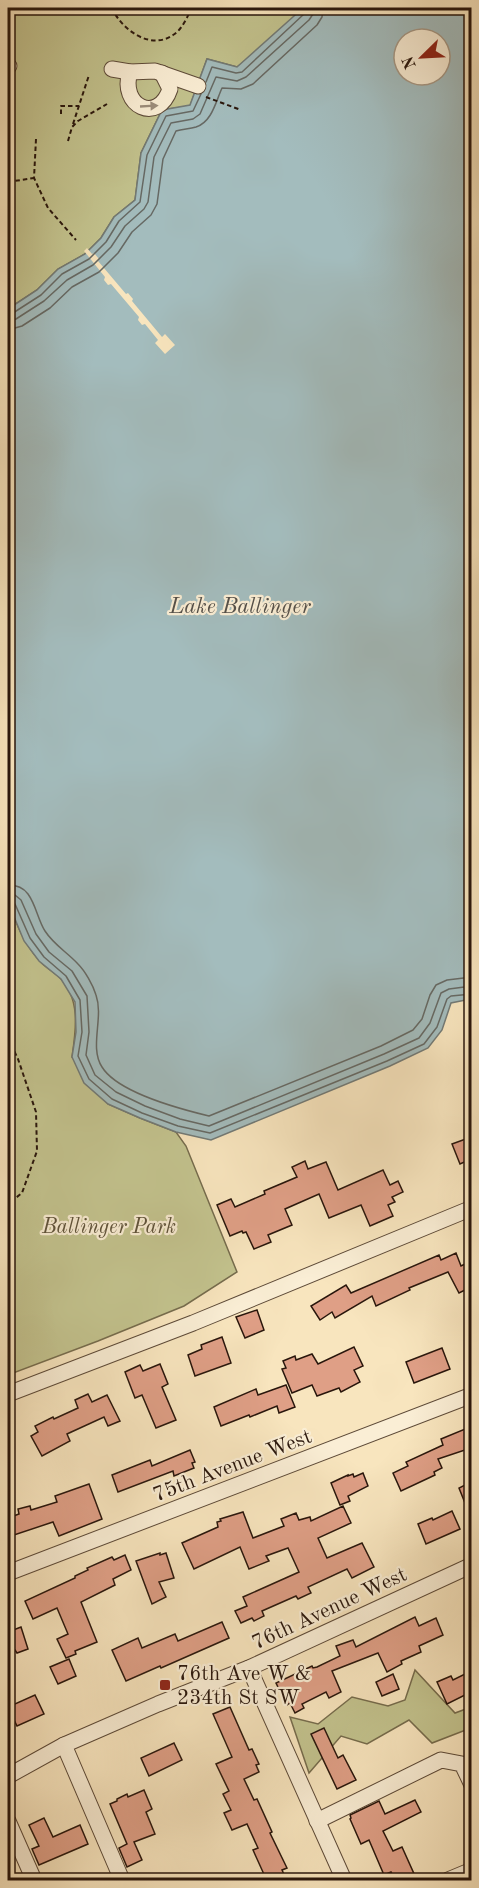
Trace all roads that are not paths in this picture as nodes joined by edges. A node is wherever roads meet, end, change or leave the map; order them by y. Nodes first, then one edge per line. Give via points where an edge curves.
1 (112, 69) dead end
2 (130, 72) junction
3 (162, 73) junction
4 (200, 90) road end
5 (471, 1208) edge
6 (8, 1394) edge
7 (471, 1395) edge
8 (471, 1565) edge
9 (8, 1573) edge
10 (249, 1668) junction
11 (64, 1745) junction
12 (8, 1776) edge
13 (471, 1785) edge
14 (8, 1821) edge
15 (317, 1821) junction
16 (471, 1870) edge
17 (34, 1881) edge
18 (122, 1881) edge
19 (344, 1881) edge
20 (448, 1881) edge

1 - 2 street
2 - 3 street
2 -> 3 street via 127,82 133,101 150,108 167,99 170,89
3 - 4 street
5 - 6 street via 193,1323
7 - 9 street, 75th Avenue West
8 - 10 street, 76th Avenue West
10 - 11 street, 76th Avenue West
10 - 15 street
11 - 12 street, 76th Avenue West
11 - 18 street
13 - 15 street via 462,1764 441,1760
14 - 17 street
15 - 19 street
16 - 20 street

